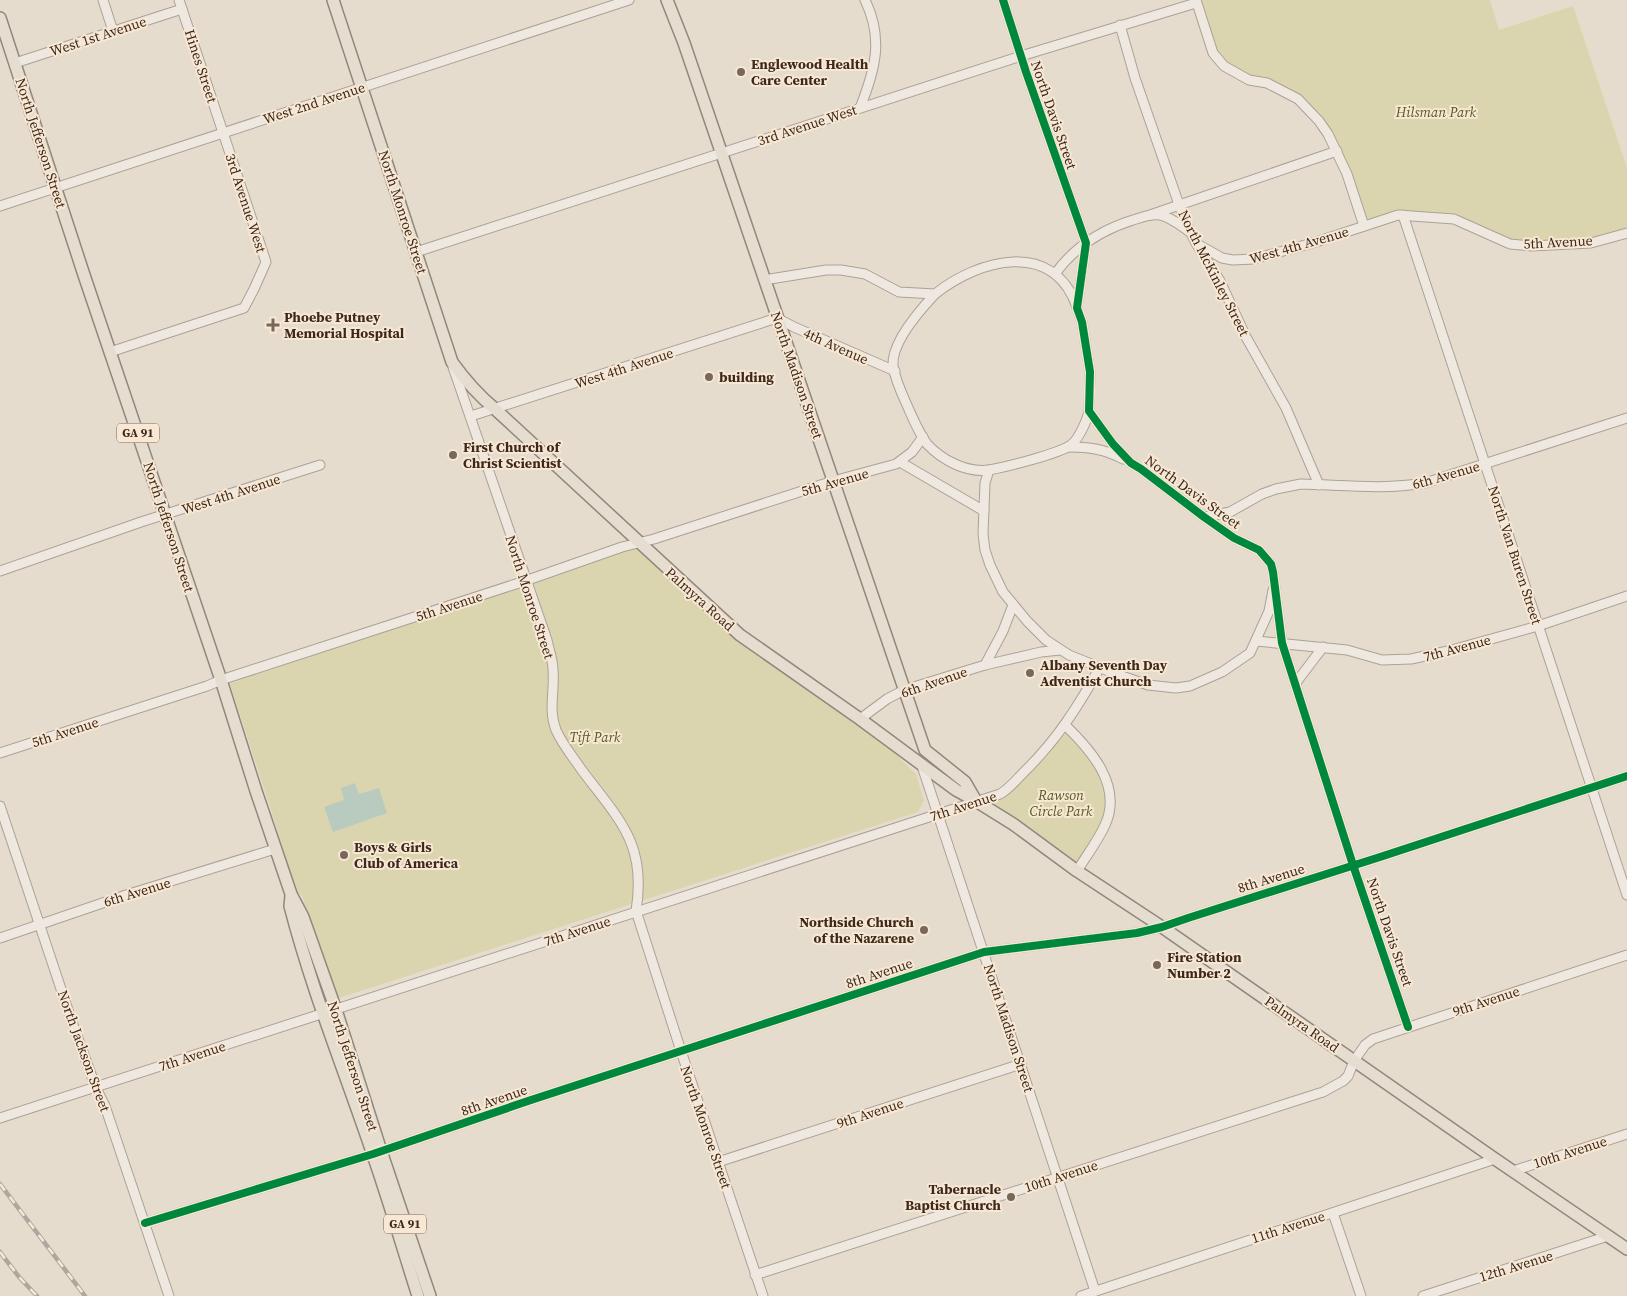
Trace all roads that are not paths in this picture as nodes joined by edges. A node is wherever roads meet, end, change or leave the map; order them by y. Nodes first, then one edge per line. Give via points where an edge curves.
1 (103, 0) edge
2 (332, 0) edge
3 (629, 0) edge
4 (667, 0) edge
5 (865, 0) edge
6 (1003, 0) edge
7 (1196, 2) edge
8 (181, 4) edge
9 (0, 18) edge
10 (1120, 26) junction
11 (113, 31) junction
12 (1021, 56) junction
13 (15, 63) junction
14 (361, 88) junction
15 (860, 108) junction
16 (223, 133) junction
17 (1337, 151) junction
18 (721, 153) junction
19 (56, 187) junction
20 (1179, 204) junction
21 (0, 206) edge
22 (1150, 215) junction
23 (1403, 215) junction
24 (1364, 226) junction
25 (1191, 233) junction
26 (1627, 233) edge
27 (1086, 243) junction
28 (1196, 243) junction
29 (416, 252) junction
30 (1054, 274) junction
31 (764, 280) junction
32 (935, 294) junction
33 (1077, 308) junction
34 (777, 318) junction
35 (110, 352) junction
36 (452, 362) junction
37 (895, 371) junction
38 (496, 409) junction
39 (1089, 412) junction
40 (471, 416) junction
41 (1627, 418) edge
42 (923, 437) junction
43 (1068, 447) junction
44 (900, 462) junction
45 (1131, 463) junction
46 (1486, 464) junction
47 (320, 465) dead end
48 (989, 470) junction
49 (833, 481) junction
50 (1319, 485) junction
51 (984, 511) junction
52 (165, 515) junction
53 (1204, 517) junction
54 (639, 543) junction
55 (0, 571) edge
56 (1274, 579) junction
57 (525, 581) junction
58 (1627, 596) edge
59 (1013, 605) junction
60 (1538, 626) junction
61 (1256, 641) junction
62 (1282, 643) junction
63 (1323, 647) junction
64 (1061, 650) junction
65 (985, 665) junction
66 (1100, 667) junction
67 (221, 680) junction
68 (1295, 684) junction
69 (904, 690) junction
70 (860, 719) junction
71 (1065, 725) junction
72 (925, 750) joint
73 (0, 753) edge
74 (922, 766) junction
75 (1627, 776) edge
76 (1591, 788) junction
77 (976, 801) junction
78 (0, 806) edge
79 (937, 814) junction
80 (276, 848) junction
81 (1354, 865) junction
82 (1077, 871) junction
83 (291, 894) junction
84 (1627, 895) edge
85 (636, 912) junction
86 (39, 924) junction
87 (1162, 927) junction
88 (0, 938) edge
89 (984, 952) junction
90 (1627, 955) edge
91 (336, 1010) junction
92 (324, 1013) junction
93 (1408, 1026) junction
94 (681, 1051) junction
95 (1354, 1061) junction
96 (1021, 1064) junction
97 (96, 1088) junction
98 (0, 1118) edge
99 (1627, 1134) edge
100 (377, 1152) junction
101 (1495, 1159) junction
102 (718, 1162) junction
103 (1513, 1171) junction
104 (1057, 1176) junction
105 (1333, 1213) junction
106 (145, 1223) junction
107 (1608, 1236) junction
108 (1627, 1249) edge
109 (755, 1275) junction
110 (1095, 1291) junction
111 (169, 1296) edge
112 (418, 1296) edge
113 (430, 1296) edge
114 (763, 1296) edge
115 (1081, 1296) edge
116 (1361, 1296) edge
117 (1423, 1296) edge

1 - 11 street
2 - 14 main road, North Monroe Street
3 - 14 street, West 2nd Avenue
4 - 18 main road, North Madison Street
5 - 15 street via 875,25 876,50 868,89
6 - 12 street, North Davis Street
7 - 10 street, 3rd Avenue West
7 - 17 street via 1220,63 1249,80 1267,83 1298,99 1319,121
8 - 11 street, West 1st Avenue
8 - 16 street, Hines Street
9 - 13 main road, North Jefferson Street / GA 91
10 - 12 street, 3rd Avenue West
10 - 20 street, North McKinley Street
11 - 13 street, West 1st Avenue
12 - 15 street, 3rd Avenue West
12 - 27 street, North Davis Street
13 - 19 main road, North Jefferson Street / GA 91
14 - 16 street, West 2nd Avenue
14 - 29 main road, North Monroe Street
15 - 18 street, 3rd Avenue West
16 - 19 street, West 2nd Avenue
16 - 35 street, 3rd Avenue West via 266,262 251,295 244,308
17 - 20 street
17 - 24 street
18 - 29 street, 3rd Avenue West
18 - 31 main road, North Madison Street
19 - 21 street, West 2nd Avenue
19 - 35 main road, North Jefferson Street / GA 91
20 - 22 street
20 - 25 street, North McKinley Street
22 - 25 street via 1166,217
22 - 27 street via 1111,227
23 - 24 street, West 4th Avenue
23 - 26 street, 5th Avenue via 1454,219 1510,244 1531,246 1591,243
23 - 46 street, North Van Buren Street
24 - 28 street, West 4th Avenue via 1254,260 1222,258
25 - 28 street, North McKinley Street
27 - 30 street via 1064,260
27 - 33 street, North Davis Street
28 - 50 street, North McKinley Street via 1220,281 1246,337 1286,408
29 - 36 main road, North Monroe Street
30 - 32 street via 1029,262 1004,262 956,279
30 - 33 street via 1068,288
31 - 32 street via 841,270 865,274 899,292
31 - 34 main road, North Madison Street
32 - 37 street via 903,336 895,352
33 - 39 street, North Davis Street via 1090,372
34 - 37 street, 4th Avenue
34 - 38 street, West 4th Avenue
34 - 49 main road, North Madison Street
35 - 52 main road, North Jefferson Street / GA 91
36 - 38 main road, Palmyra Road via 468,385
36 - 40 street, North Monroe Street
37 - 42 street via 900,390
38 - 40 street, West 4th Avenue
38 - 54 main road, Palmyra Road
39 - 43 street via 1073,444
39 - 45 street, North Davis Street via 1112,444
40 - 57 street, North Monroe Street
41 - 46 street, 6th Avenue
42 - 44 street, 5th Avenue
42 - 48 street via 938,453 965,469
43 - 45 street via 1097,448
43 - 48 street
44 - 49 street, 5th Avenue
44 - 51 street
45 - 53 street, North Davis Street
46 - 50 street, 6th Avenue via 1406,486 1362,488
46 - 60 street, North Van Buren Street
47 - 52 street, West 4th Avenue
48 - 51 street
49 - 54 street, 5th Avenue
49 - 69 main road, North Madison Street
50 - 53 street, 6th Avenue via 1301,484 1276,489 1230,512
51 - 59 street via 985,550 996,579
52 - 55 street, West 4th Avenue
52 - 67 main road, North Jefferson Street / GA 91
53 - 56 street, North Davis Street via 1234,538 1259,550 1271,564
54 - 57 street, 5th Avenue
54 - 70 main road, Palmyra Road via 740,636
56 - 61 street via 1269,611
56 - 62 street, North Davis Street
57 - 67 street, 5th Avenue
57 - 85 street, North Monroe Street via 547,640 554,671 551,698 556,731 630,838 639,874
58 - 60 street, 7th Avenue
59 - 64 street via 1046,640
59 - 65 street, 6th Avenue
60 - 63 street, 7th Avenue via 1412,659 1382,660
60 - 76 street, North Van Buren Street
61 - 62 street, 7th Avenue
61 - 66 street via 1250,653 1222,672 1190,686 1148,685
62 - 63 street, 7th Avenue
62 - 68 street, North Davis Street
63 - 68 street
64 - 65 street, 6th Avenue
64 - 66 street
65 - 69 street, 6th Avenue
66 - 71 street, 7th Avenue
67 - 73 street, 5th Avenue
67 - 80 main road, North Jefferson Street / GA 91
68 - 81 street, North Davis Street
69 - 70 street, 6th Avenue
69 - 72 main road, North Madison Street
70 - 74 main road, Palmyra Road
71 - 77 street, 7th Avenue via 1003,792
71 - 82 street via 1097,760 1109,786 1110,811 1105,825
72 - 77 main road, Palmyra Road via 965,782
74 - 77 main road, Palmyra Road
74 - 79 street, North Madison Street
75 - 76 street, 8th Avenue
76 - 81 street, 8th Avenue
76 - 84 street, North Van Buren Street
77 - 79 street, 7th Avenue
77 - 82 main road, Palmyra Road
78 - 86 street, North Jackson Street
79 - 85 street, 7th Avenue
79 - 89 street, North Madison Street
80 - 83 main road, North Jefferson Street / GA 91
80 - 86 street, 6th Avenue
81 - 87 street, 8th Avenue
81 - 93 street, North Davis Street
82 - 87 main road, Palmyra Road
83 - 91 main road, North Jefferson Street / GA 91 via 304,917
83 - 92 main road, North Jefferson Street / GA 91 via 294,921
85 - 91 street, 7th Avenue
85 - 94 street, North Monroe Street
86 - 88 street, 6th Avenue
86 - 97 street, North Jackson Street
87 - 89 street, 8th Avenue
87 - 95 main road, Palmyra Road
89 - 94 street, 8th Avenue
89 - 96 street, North Madison Street
90 - 93 street, 9th Avenue
91 - 92 street, 7th Avenue
91 - 100 main road, North Jefferson Street / GA 91
92 - 97 street, 7th Avenue
92 - 100 main road, North Jefferson Street / GA 91
93 - 95 street, 9th Avenue via 1373,1039
94 - 100 street, 8th Avenue
94 - 102 street, North Monroe Street
95 - 101 main road, Palmyra Road
95 - 104 street, 10th Avenue via 1343,1081 1323,1092
96 - 102 street, 9th Avenue
96 - 104 street, North Madison Street
97 - 98 street, 7th Avenue
97 - 106 street, North Jackson Street
99 - 103 street, 10th Avenue
100 - 106 street, 8th Avenue
100 - 112 main road, North Jefferson Street / GA 91
100 - 113 main road, North Jefferson Street / GA 91
101 - 103 main road, Palmyra Road
101 - 105 street, 11th Avenue
102 - 109 street, North Monroe Street
103 - 107 main road, Palmyra Road
104 - 109 street, 10th Avenue
104 - 110 street, North Madison Street
105 - 110 street, 11th Avenue
105 - 116 street
106 - 111 street, North Jackson Street
107 - 108 main road, Palmyra Road
107 - 117 street, 12th Avenue
109 - 114 street, North Monroe Street
110 - 115 street, 11th Avenue

